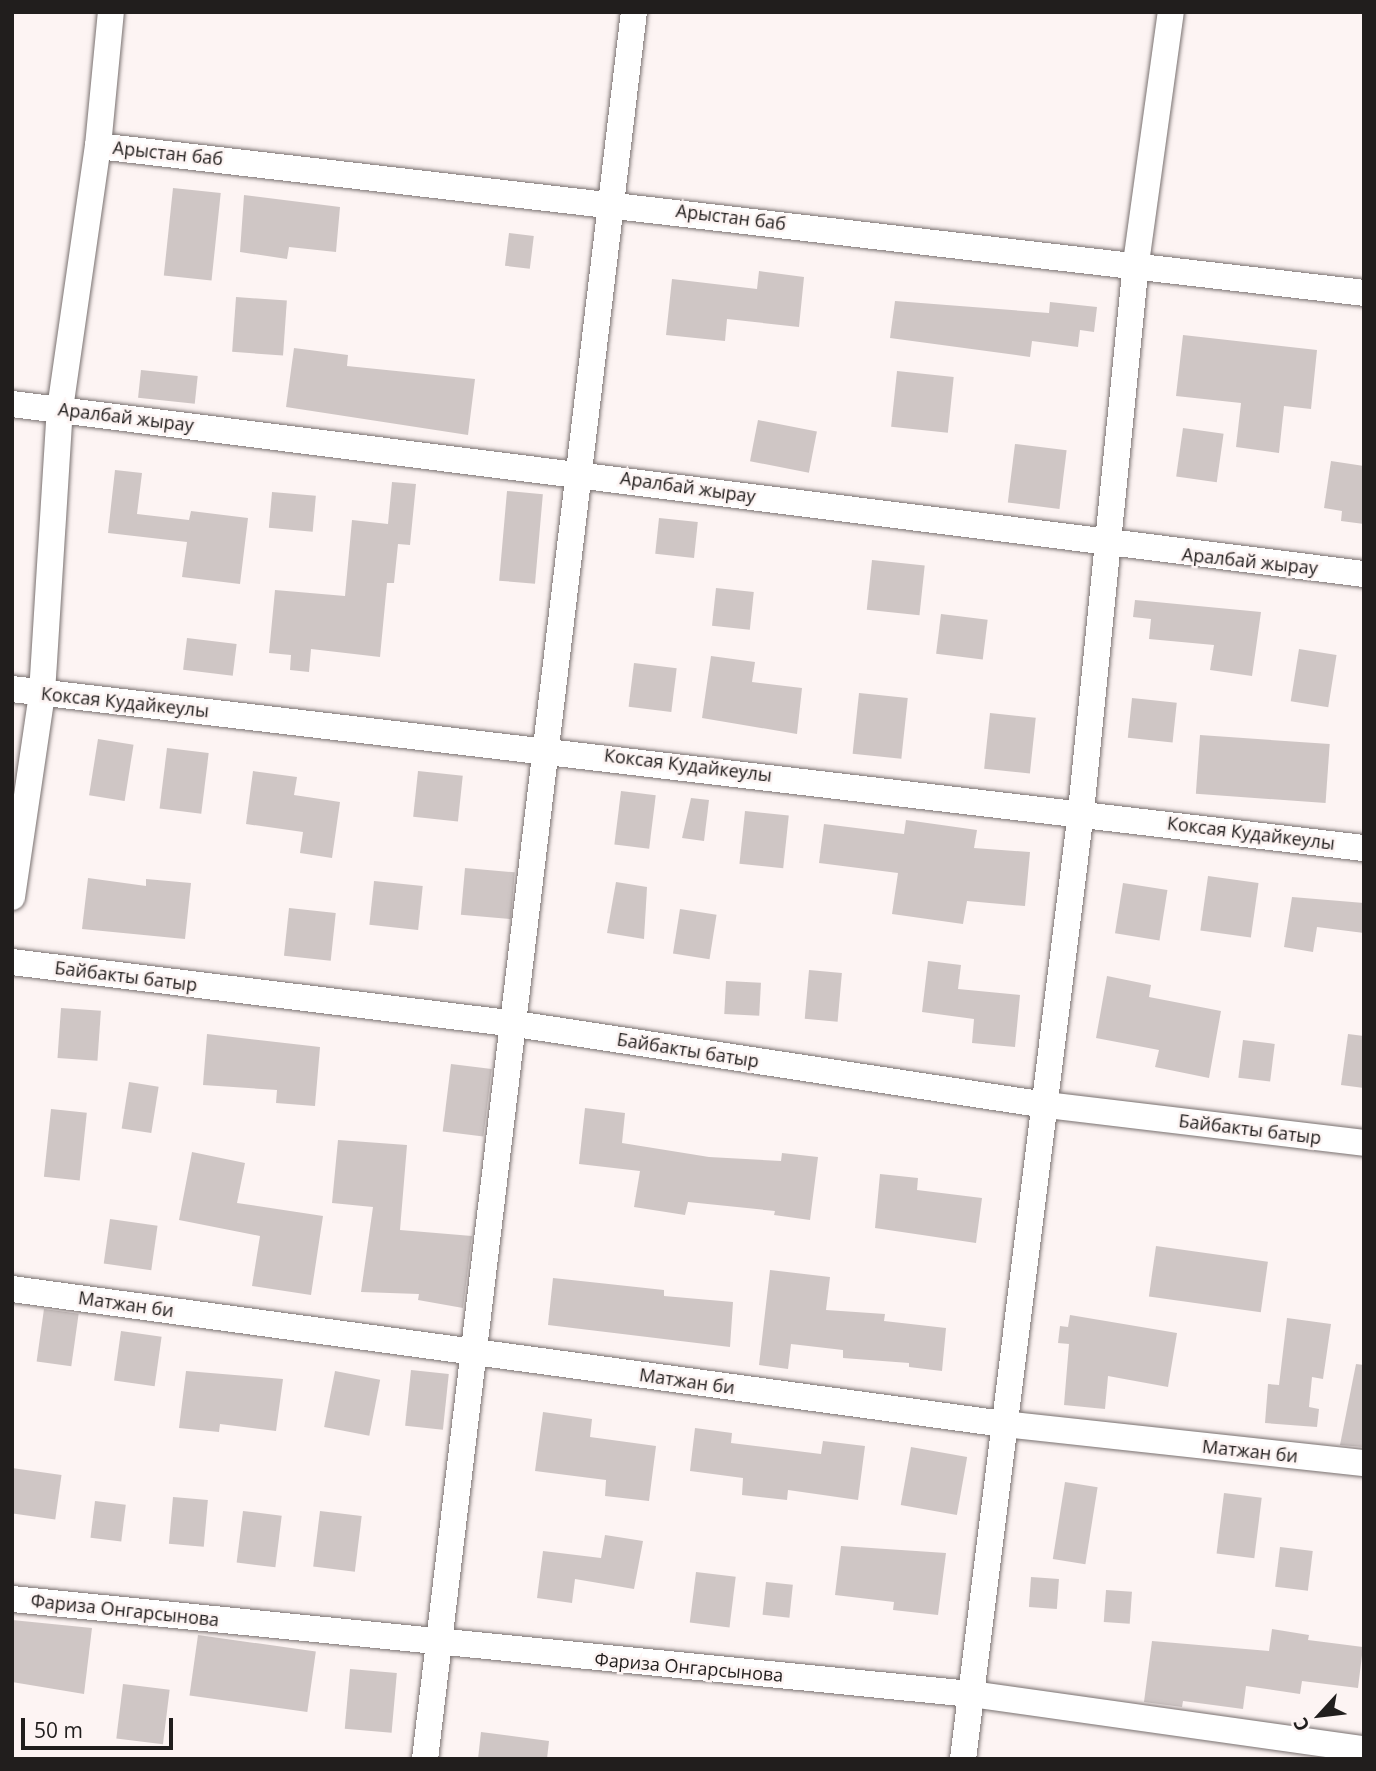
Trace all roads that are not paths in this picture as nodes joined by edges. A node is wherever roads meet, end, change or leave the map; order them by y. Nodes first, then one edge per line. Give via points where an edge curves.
1 (111, 12) edge
2 (634, 12) edge
3 (1171, 12) edge
4 (98, 146) junction
5 (611, 203) junction
6 (1136, 263) junction
7 (1364, 293) edge
8 (12, 404) edge
9 (60, 409) junction
10 (579, 472) junction
11 (1110, 545) junction
12 (1364, 573) edge
13 (12, 689) edge
14 (42, 693) junction
15 (547, 749) junction
16 (1080, 811) junction
17 (1364, 848) edge
18 (12, 897) edge
19 (12, 962) edge
20 (516, 1024) junction
21 (1046, 1105) junction
22 (1364, 1143) edge
23 (12, 1289) edge
24 (474, 1351) junction
25 (1004, 1424) junction
26 (1364, 1463) edge
27 (12, 1599) edge
28 (439, 1643) junction
29 (971, 1694) junction
30 (1364, 1749) edge
31 (425, 1759) edge
32 (963, 1759) edge

1 - 4 street
2 - 5 street
3 - 6 street
4 - 5 street, Арыстан баб
4 - 9 street
5 - 6 street, Арыстан баб
5 - 10 street
6 - 7 street, Арыстан баб
6 - 11 street
8 - 9 street, Аралбай жырау
9 - 10 street, Аралбай жырау
9 - 14 street
10 - 11 street, Аралбай жырау
10 - 15 street
11 - 12 street, Аралбай жырау
11 - 16 street
13 - 14 street, Коксая Кудайкеулы
14 - 15 street, Коксая Кудайкеулы
14 - 18 street
15 - 16 street, Коксая Кудайкеулы
15 - 20 street
16 - 17 street, Коксая Кудайкеулы
16 - 21 street
19 - 20 street, Байбакты батыр
20 - 21 street, Байбакты батыр
20 - 24 street
21 - 22 street, Байбакты батыр
21 - 25 street
23 - 24 street, Матжан би
24 - 25 street, Матжан би
24 - 28 street
25 - 26 street, Матжан би
25 - 29 street
27 - 28 street, Фариза Онгарсынова
28 - 29 street, Фариза Онгарсынова
28 - 31 street
29 - 30 street, Фариза Онгарсынова
29 - 32 street

